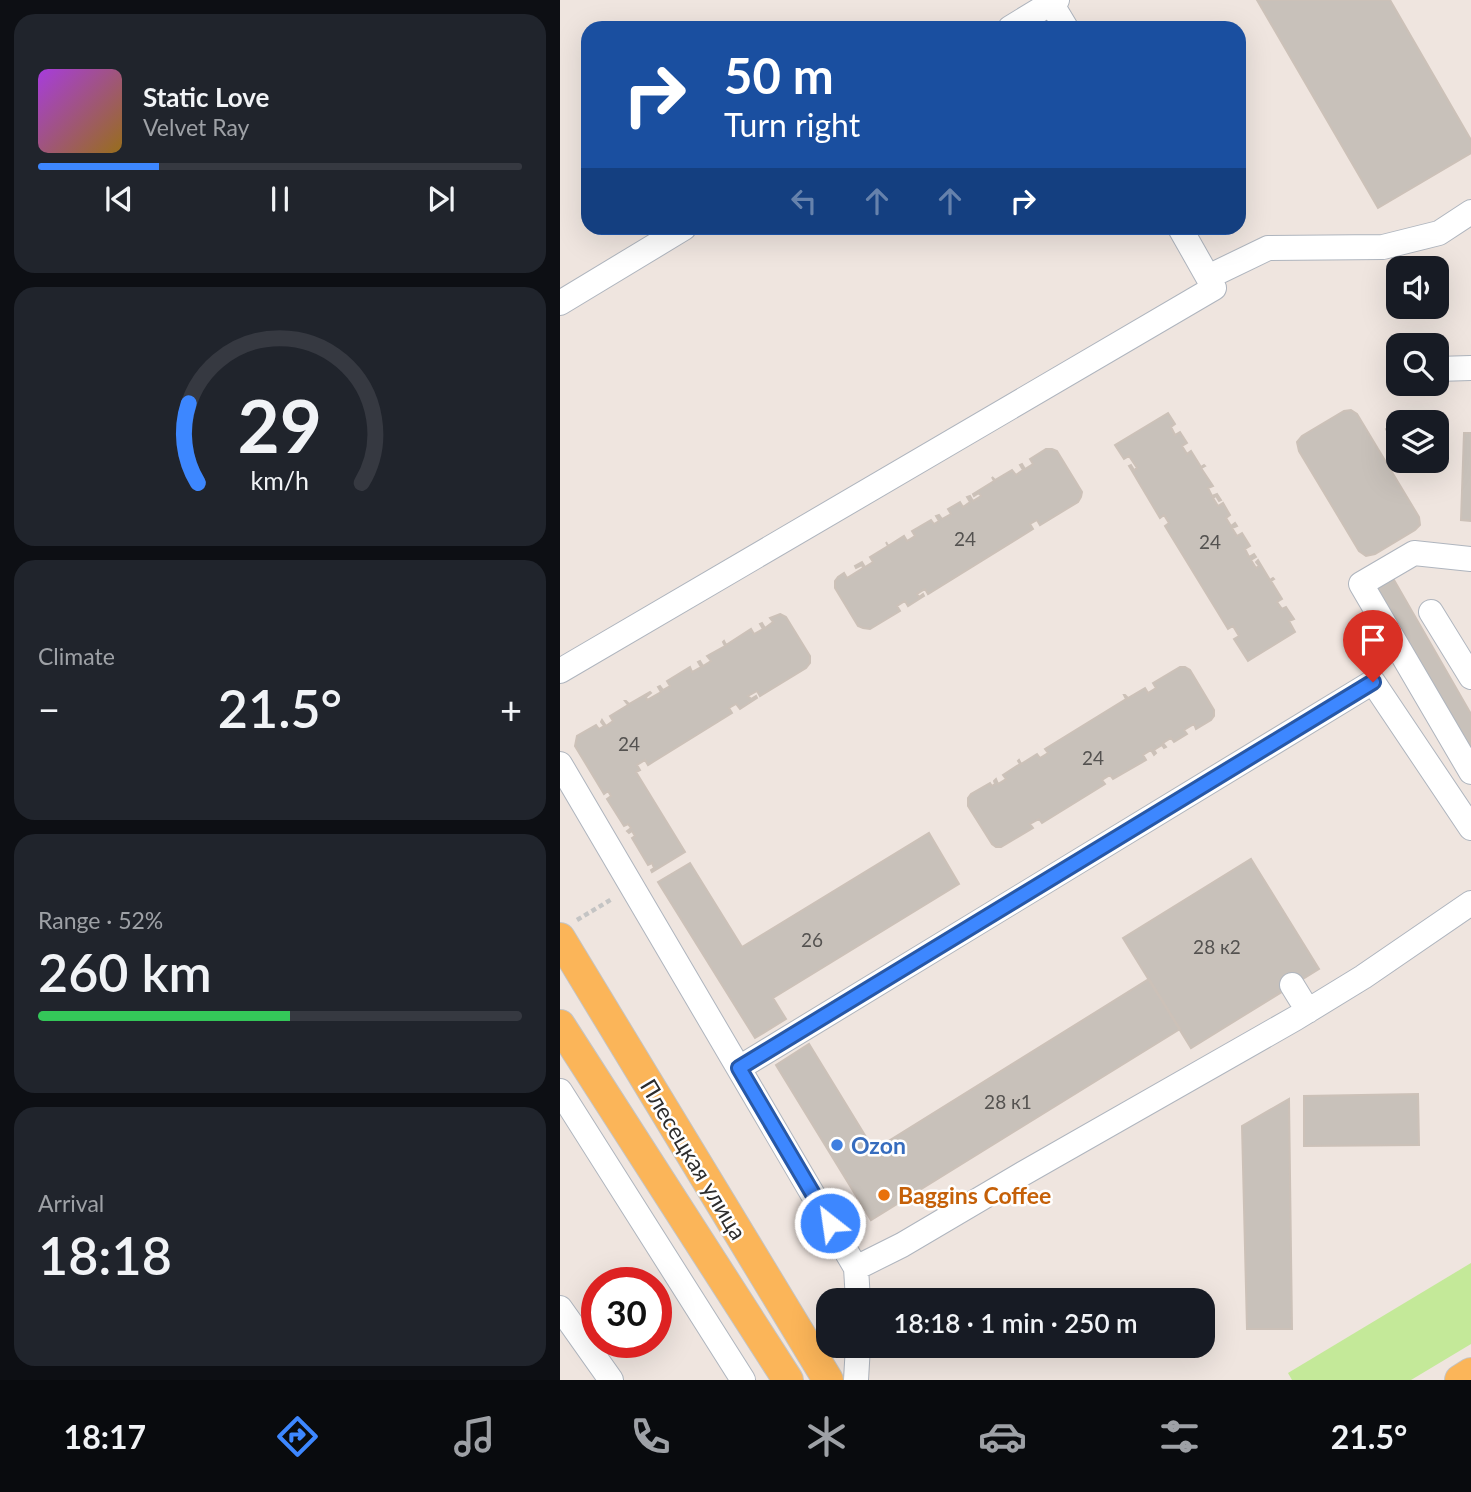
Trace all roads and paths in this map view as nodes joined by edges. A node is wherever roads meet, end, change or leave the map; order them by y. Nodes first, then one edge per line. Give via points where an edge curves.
1 (1054, 1) edge
2 (1021, 21) edge
3 (1063, 21) edge
4 (1471, 212) edge
5 (672, 235) edge
6 (1184, 235) edge
7 (1209, 277) junction
8 (560, 303) edge
9 (1471, 368) edge
10 (1449, 369) edge
11 (1471, 559) edge
12 (1431, 612) dead end
13 (560, 671) edge
14 (1471, 677) edge
15 (560, 764) edge
16 (1471, 772) edge
17 (1471, 828) edge
18 (633, 886) junction
19 (1471, 903) edge
20 (565, 932) edge
21 (1286, 989) dead end
22 (1302, 1014) junction
23 (560, 1025) edge
24 (739, 1068) junction
25 (560, 1091) edge
26 (856, 1268) junction
27 (857, 1288) edge
28 (560, 1308) edge
29 (857, 1358) edge
30 (1471, 1373) edge
31 (611, 1380) edge
32 (743, 1380) edge
33 (788, 1380) edge
34 (828, 1380) edge
35 (856, 1380) edge
36 (1460, 1380) edge

1 - 2 street
1 - 3 street
4 - 7 street via 1439,233 1383,247 1268,248
5 - 8 street
6 - 7 street
7 - 13 street via 1214,288
9 - 10 street
11 - 16 street via 1414,553 1360,583
12 - 14 street
15 - 18 street
17 - 24 street via 1373,682
18 - 20 path
18 - 24 street
19 - 22 street
20 - 34 main road, Плесецкая улица
21 - 22 street
22 - 26 street
23 - 33 main road, Плесецкая улица
24 - 26 street
25 - 32 street
26 - 27 street
28 - 31 street
29 - 35 street
30 - 36 main road

